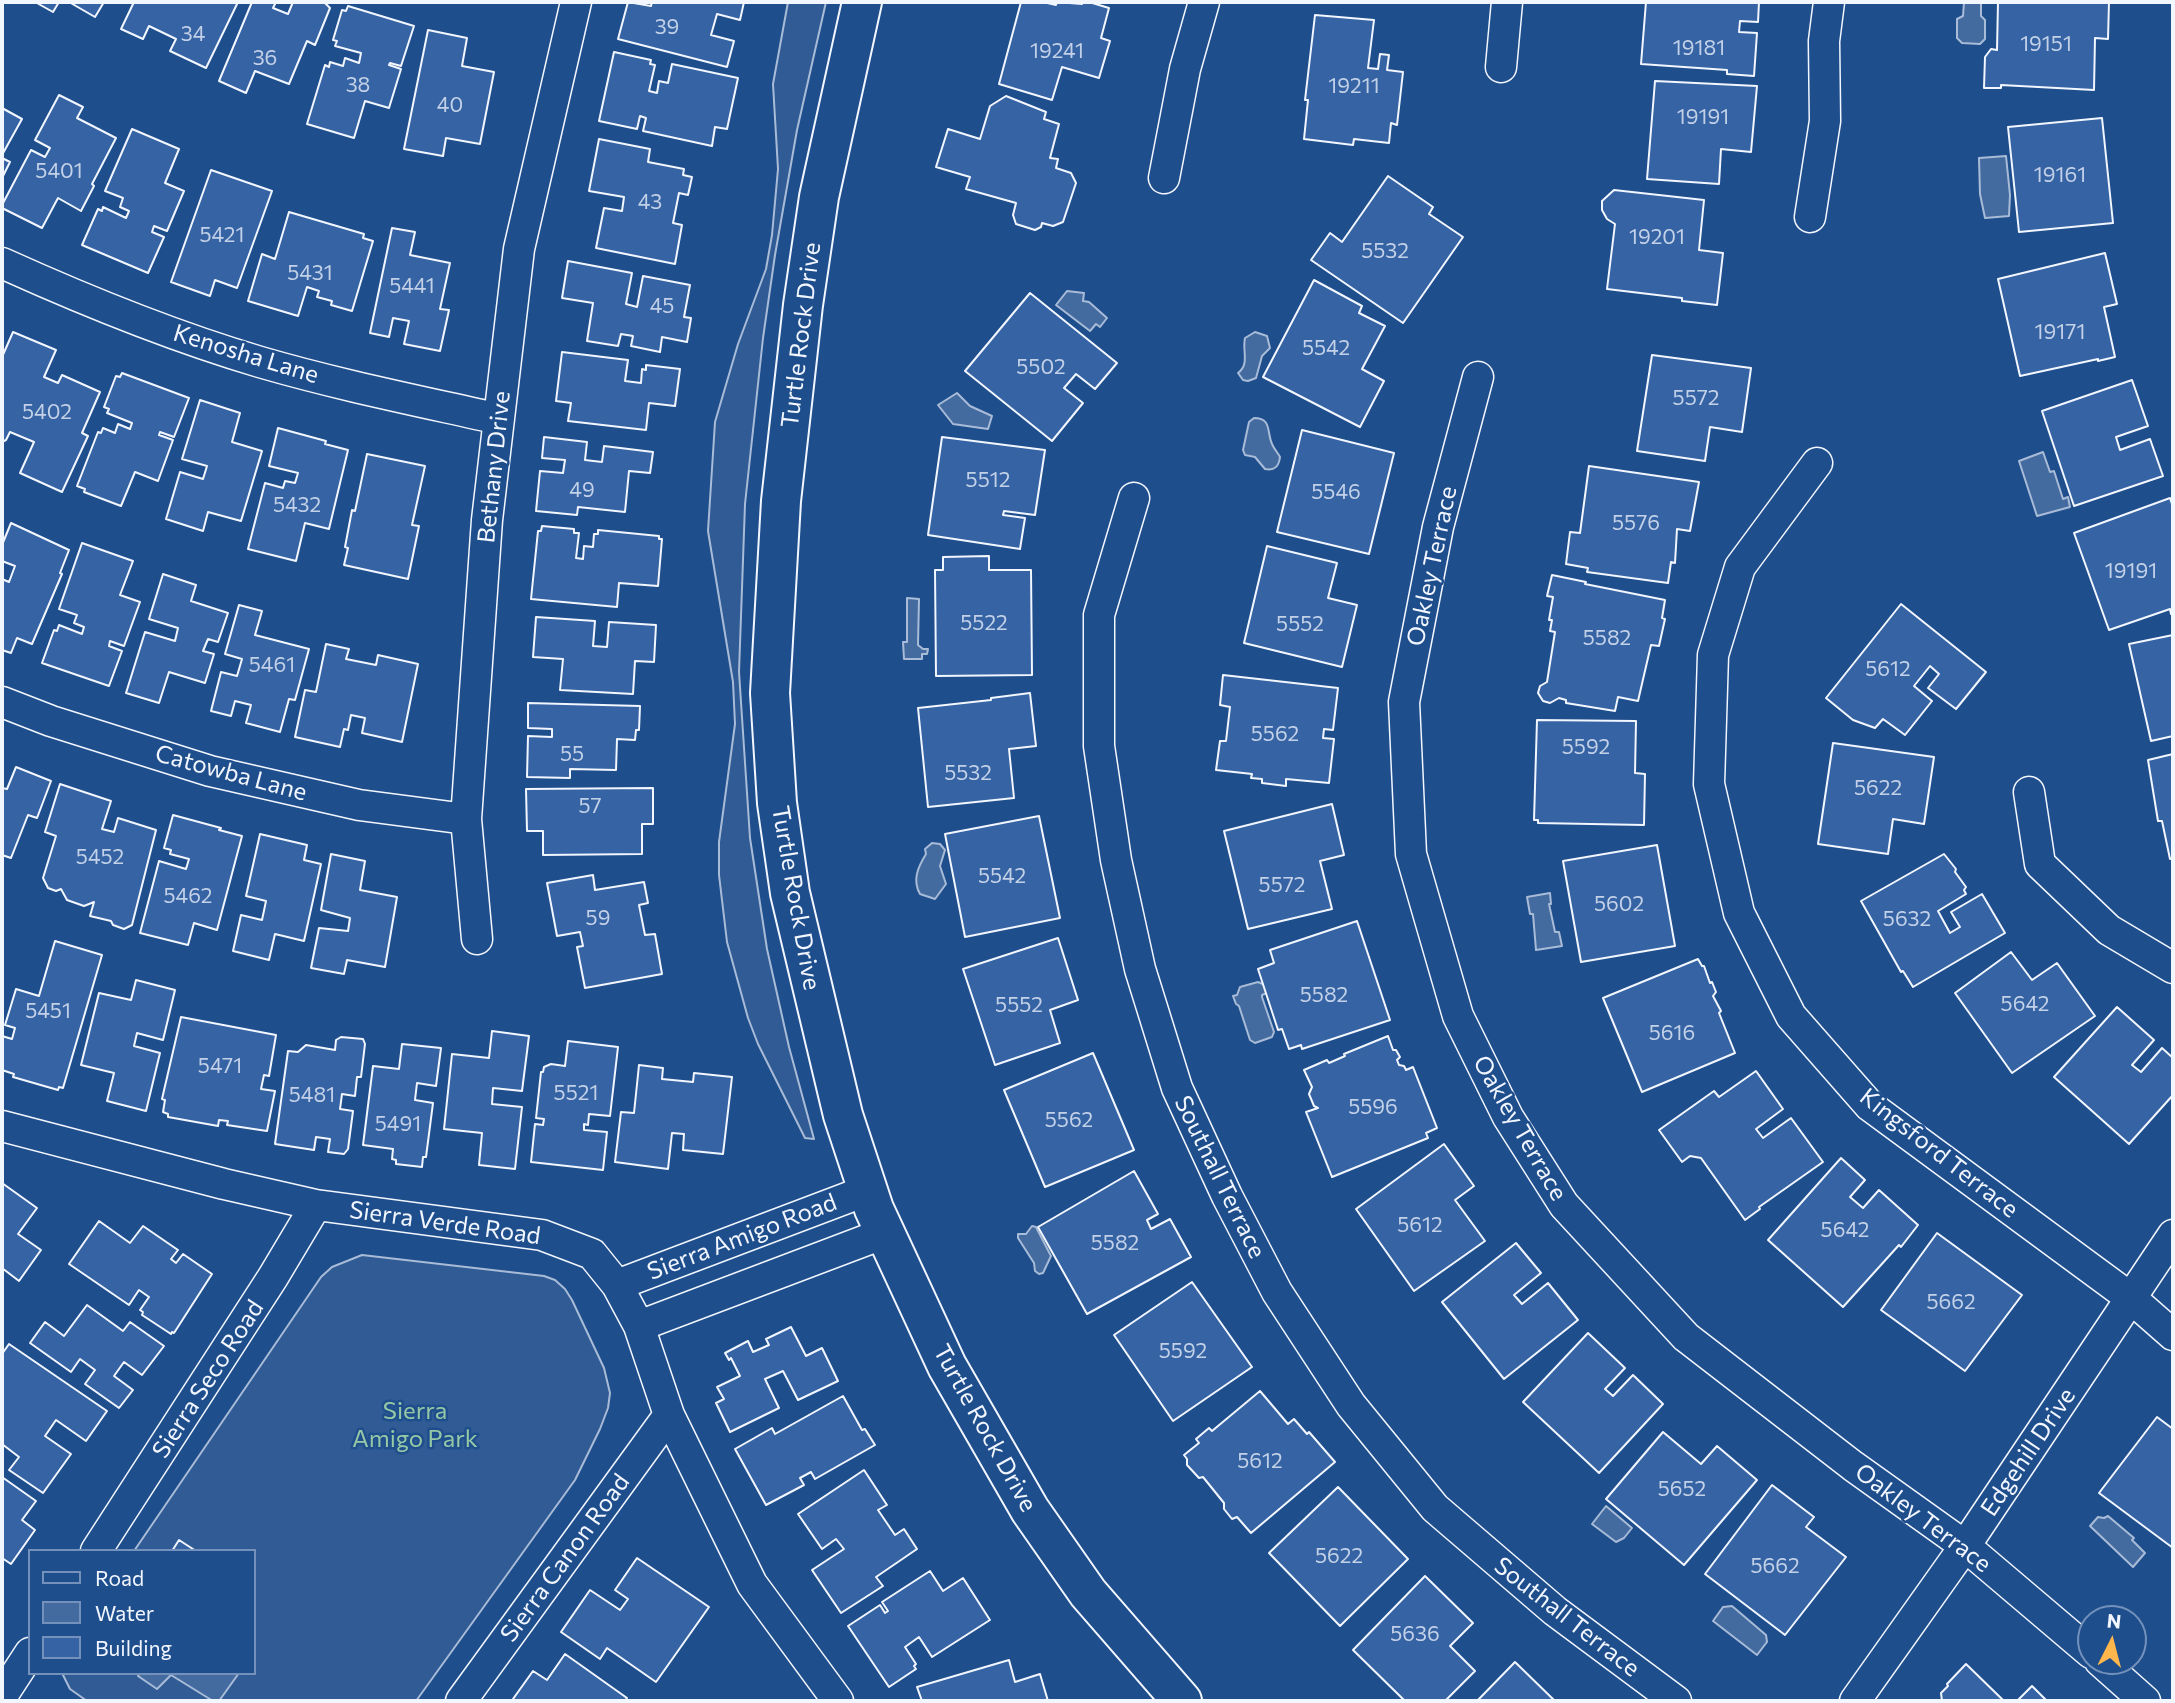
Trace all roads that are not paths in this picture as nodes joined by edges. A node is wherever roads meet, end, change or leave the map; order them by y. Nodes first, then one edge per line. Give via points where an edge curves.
1 (576, 2) edge
2 (862, 2) edge
3 (1204, 2) edge
4 (1507, 2) edge
5 (1829, 2) edge
6 (1502, 67) dead end
7 (1164, 178) dead end
8 (1810, 217) dead end
9 (2, 263) edge
10 (1478, 377) dead end
11 (499, 419) junction
12 (1817, 463) dead end
13 (1134, 498) dead end
14 (2, 702) edge
15 (2029, 792) dead end
16 (466, 819) junction
17 (477, 939) dead end
18 (2173, 968) edge
19 (2, 1126) edge
20 (868, 1190) junction
21 (316, 1205) junction
22 (885, 1233) junction
23 (2173, 1235) edge
24 (617, 1285) junction
25 (2132, 1299) junction
26 (639, 1326) junction
27 (2173, 1335) edge
28 (669, 1415) junction
29 (1965, 1546) junction
30 (97, 1549) edge
31 (2077, 1641) edge
32 (28, 1658) edge
33 (2116, 1675) edge
34 (11, 1696) edge
35 (461, 1701) edge
36 (838, 1701) edge
37 (1182, 1701) edge
38 (1676, 1701) edge
39 (1855, 1701) edge
40 (2145, 1701) edge

1 - 11 street, Bethany Drive via 519,250
2 - 20 street, Turtle Rock Drive via 820,197 803,304 781,501 770,693 777,803 790,893 843,1115
3 - 7 street via 1185,69
4 - 6 street
5 - 8 street via 1824,41 1825,121
9 - 11 street, Kenosha Lane via 100,307 260,362
10 - 29 street, Oakley Terrace via 1438,527 1404,702 1411,854 1458,1016 1508,1117 1564,1205 1686,1337
11 - 16 street, Bethany Drive via 487,520
12 - 25 street, Kingsford Terrace via 1740,567 1713,655 1709,784 1739,913 1791,1016 1870,1106
13 - 38 street, Southall Terrace via 1098,615 1099,746 1137,957 1177,1088 1277,1292 1351,1405 1401,1467 1435,1508 1555,1611
14 - 16 street, Catowba Lane via 210,771 359,804
15 - 18 street via 2040,864 2109,930
16 - 17 street, Bethany Drive
19 - 21 street, Sierra Verde Road
20 - 22 street, Turtle Rock Drive
20 - 24 street, Sierra Amigo Road
21 - 24 street, Sierra Verde Road via 542,1235 592,1254
21 - 30 street, Sierra Seco Road
22 - 26 street, Sierra Amigo Road
22 - 37 street, Turtle Rock Drive via 947,1366 1030,1510 1088,1593
23 - 25 street, Edgehill Drive
24 - 26 street, Sierra Verde Road
25 - 27 street, Kingsford Terrace
25 - 29 street, Edgehill Drive
26 - 28 street, Sierra Verde Road
28 - 35 street, Sierra Canon Road
28 - 36 street, Sierra Verde Road via 752,1584
29 - 31 street, Oakley Terrace
29 - 39 street, Edgehill Drive
32 - 34 street
33 - 40 street

